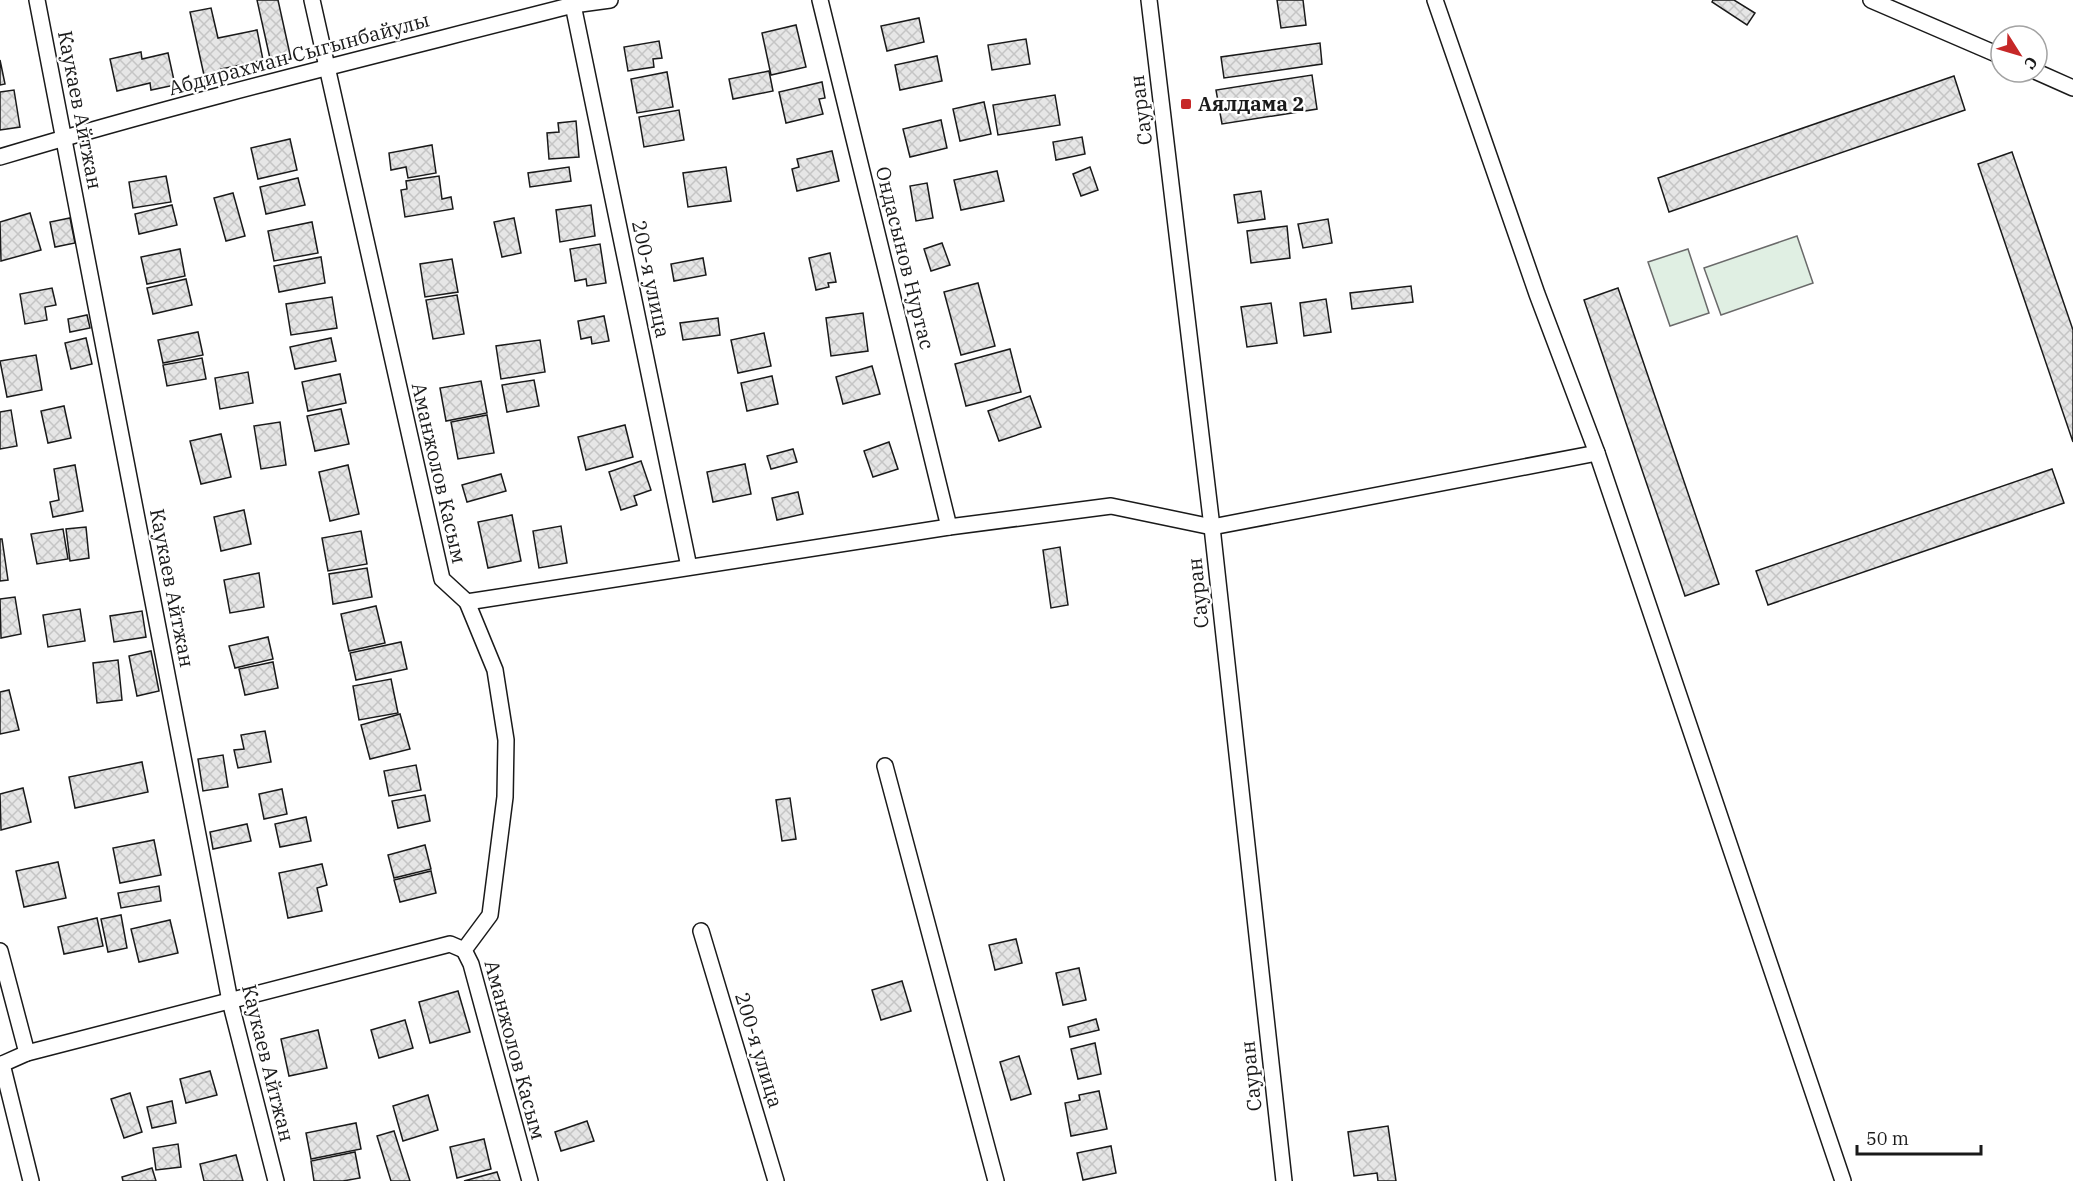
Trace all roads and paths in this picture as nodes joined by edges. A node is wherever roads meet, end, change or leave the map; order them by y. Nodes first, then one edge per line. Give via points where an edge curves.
1 (37, 0) edge
2 (312, 0) edge
3 (610, 0) edge
4 (820, 0) edge
5 (1149, 0) edge
6 (1435, 0) edge
7 (1871, 0) edge
8 (572, 3) edge
9 (1989, 51) edge
10 (326, 69) junction
11 (2049, 77) edge
12 (2073, 88) edge
13 (64, 138) junction
14 (0, 157) edge
15 (1597, 453) junction
16 (949, 527) junction
17 (1212, 527) junction
18 (689, 567) junction
19 (467, 602) junction
20 (885, 766) dead end
21 (701, 931) dead end
22 (464, 950) junction
23 (0, 951) edge
24 (230, 1001) junction
25 (27, 1053) junction
26 (1, 1065) edge
27 (32, 1181) edge
28 (276, 1181) edge
29 (530, 1181) edge
30 (776, 1181) edge
31 (996, 1181) edge
32 (1284, 1181) edge
33 (1843, 1181) edge

1 - 13 street, Каукаев Айтжан
2 - 10 street, Аманжолов Касым
3 - 8 street, Абдирахман Сыгынбайулы
4 - 16 street, Ондасынов Нуртас
5 - 17 street, Сауран
6 - 15 street
7 - 9 street
8 - 10 street, Абдирахман Сыгынбайулы
8 - 18 street, 200-я улица
10 - 13 street, Абдирахман Сыгынбайулы
10 - 19 street, Аманжолов Касым via 442,579
11 - 12 street
13 - 14 street, Абдирахман Сыгынбайулы
13 - 24 street, Каукаев Айтжан
15 - 17 street
15 - 33 street
16 - 17 street via 1111,506
16 - 18 street
17 - 32 street, Сауран
18 - 19 street
19 - 22 street, Аманжолов Касым via 495,670 506,740 505,797 490,915
20 - 31 street
21 - 30 street, 200-я улица
22 - 24 street via 450,944
22 - 29 street, Аманжолов Касым
23 - 25 street
24 - 25 street
24 - 28 street, Каукаев Айтжан
25 - 26 street
26 - 27 street

